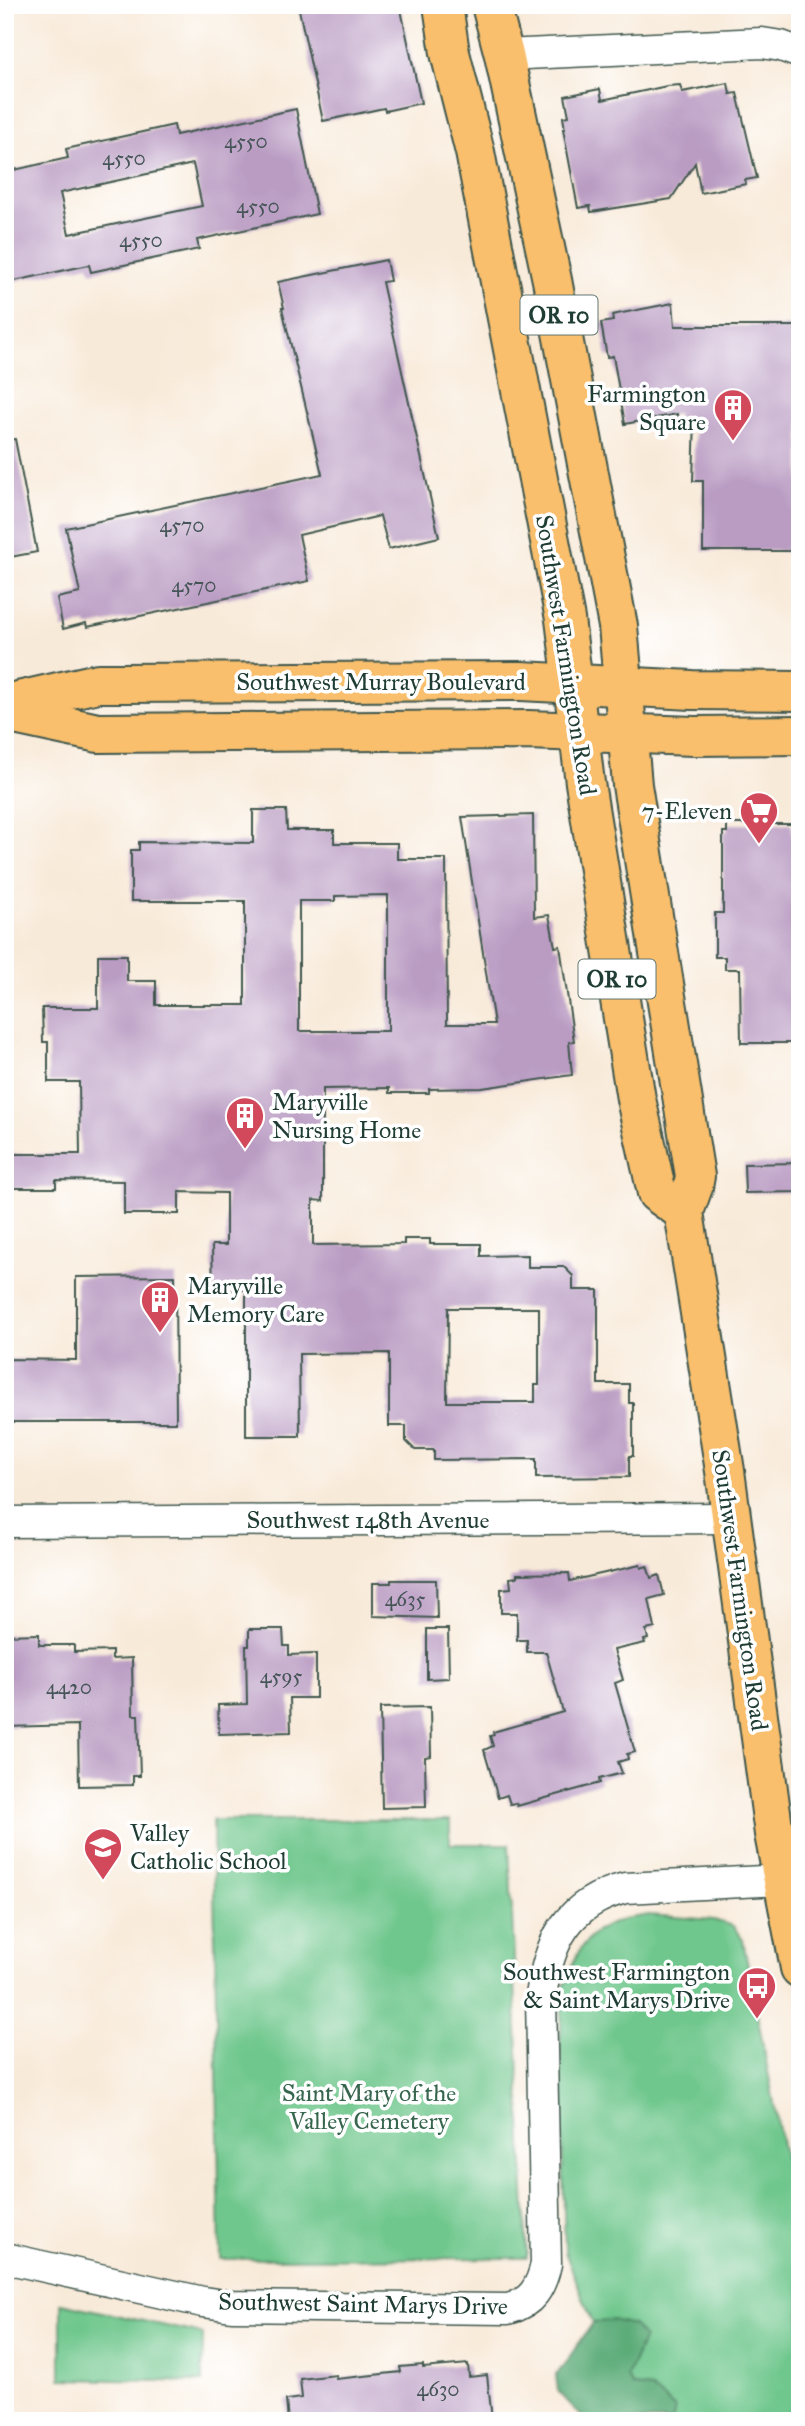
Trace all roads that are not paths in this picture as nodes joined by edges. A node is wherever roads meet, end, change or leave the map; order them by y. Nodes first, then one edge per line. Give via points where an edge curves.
1 (443, 5) edge
2 (491, 5) edge
3 (800, 53) edge
4 (504, 55) junction
5 (573, 684) junction
6 (623, 686) junction
7 (800, 691) edge
8 (5, 704) edge
9 (5, 713) edge
10 (579, 732) junction
11 (627, 733) junction
12 (800, 735) edge
13 (684, 1212) junction
14 (730, 1518) junction
15 (5, 1522) edge
16 (792, 1879) edge
17 (800, 1968) edge
18 (5, 2258) edge

1 - 5 main road, Southwest Farmington Road / OR 10 via 564,613
2 - 4 main road, Southwest Farmington Road / OR 10
3 - 4 street via 762,43
4 - 6 main road, Southwest Farmington Road / OR 10 via 601,529
5 - 6 main road, Southwest Murray Boulevard
5 - 8 main road, Southwest Murray Boulevard via 98,683
5 - 10 main road, Southwest Farmington Road / OR 10
6 - 7 main road, Southwest Murray Boulevard
6 - 11 main road, Southwest Farmington Road / OR 10
9 - 10 main road, Southwest Murray Boulevard via 99,733
10 - 11 main road, Southwest Murray Boulevard
10 - 13 main road, Southwest Farmington Road / OR 10 via 640,1118 657,1192
11 - 12 main road, Southwest Murray Boulevard
11 - 13 main road, Southwest Farmington Road / OR 10 via 695,1176
13 - 14 main road, Southwest Farmington Road / OR 10
14 - 15 street, Southwest 148th Avenue
14 - 16 main road, Southwest Farmington Road / OR 10 via 774,1834
16 - 17 main road, Southwest Farmington Road / OR 10
16 - 18 street, Southwest Saint Marys Drive via 625,1888 600,1896 568,1920 545,1969 540,2017 547,2264 536,2292 517,2307 232,2306

